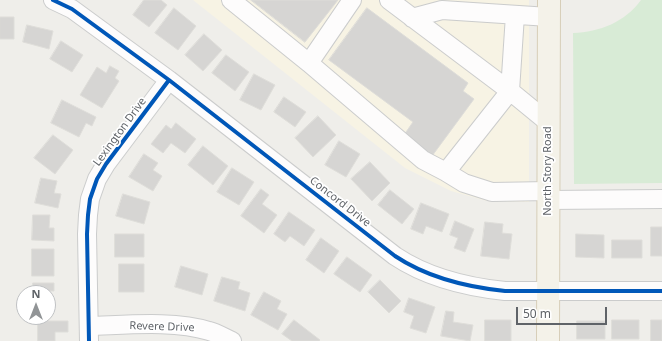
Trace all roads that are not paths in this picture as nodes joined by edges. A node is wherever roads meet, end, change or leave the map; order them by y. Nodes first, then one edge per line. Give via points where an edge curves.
1 (53, 0) edge
2 (231, 0) edge
3 (352, 0) edge
4 (394, 2) edge
5 (493, 7) edge
6 (549, 9) edge
7 (515, 15) junction
8 (412, 18) junction
9 (309, 63) junction
10 (169, 80) junction
11 (510, 92) junction
12 (548, 123) junction
13 (446, 172) junction
14 (548, 196) junction
15 (662, 199) edge
16 (548, 291) junction
17 (662, 291) edge
18 (89, 333) edge
19 (232, 341) edge
20 (548, 341) edge

1 - 10 street, Concord Drive via 72,9
2 - 9 street
3 - 9 street
4 - 8 street
5 - 7 street
5 - 8 street via 442,10
6 - 7 street
6 - 12 main road, North Story Road
7 - 11 street
8 - 11 street
9 - 13 street via 423,160
10 - 16 street, Concord Drive via 405,263 457,284 505,291
10 - 18 street, Lexington Drive via 106,164 90,199 87,234
11 - 12 street
11 - 13 street
12 - 14 main road, North Story Road
13 - 14 street via 464,183 492,192
14 - 15 street
14 - 16 main road, North Story Road
16 - 17 street, Concord Drive
16 - 20 main road, North Story Road
18 - 19 street, Revere Drive via 166,325 192,326

